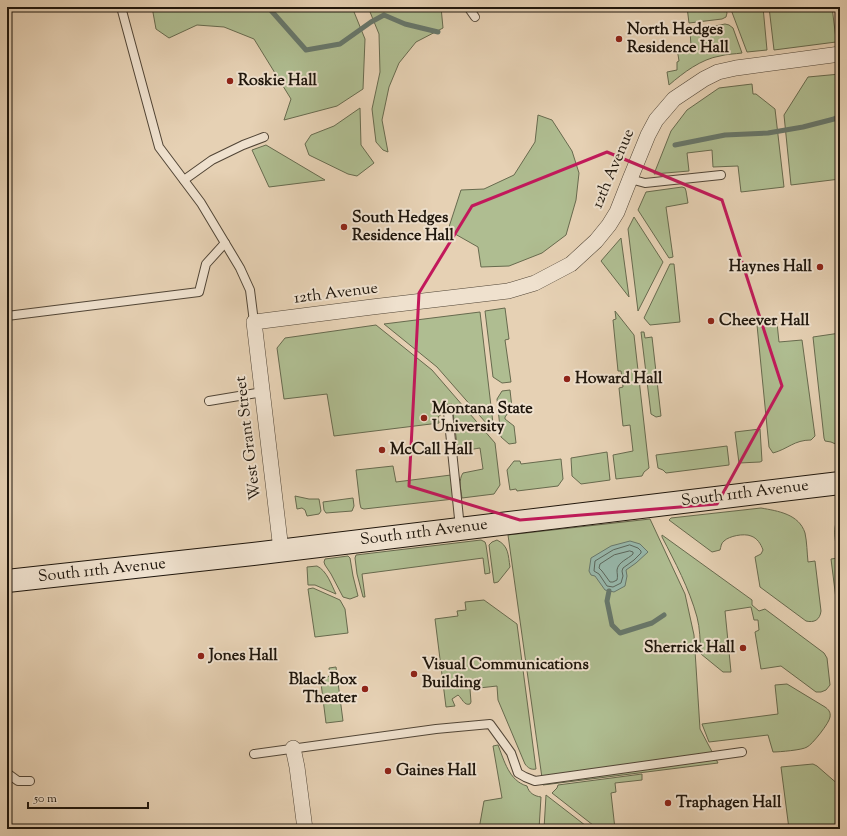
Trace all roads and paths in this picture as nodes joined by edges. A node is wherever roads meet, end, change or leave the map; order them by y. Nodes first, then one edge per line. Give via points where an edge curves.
1 (121, 7) edge
2 (468, 7) edge
3 (475, 17) dead end
4 (840, 54) edge
5 (264, 137) dead end
6 (721, 175) dead end
7 (630, 179) junction
8 (184, 180) junction
9 (225, 243) junction
10 (7, 316) edge
11 (254, 322) junction
12 (262, 392) junction
13 (209, 401) dead end
14 (448, 412) dead end
15 (840, 483) edge
16 (460, 528) junction
17 (281, 550) junction
18 (7, 581) edge
19 (293, 748) junction
20 (742, 752) dead end
21 (254, 754) dead end
22 (7, 773) edge
23 (30, 781) dead end
24 (305, 829) edge

1 - 8 lane via 159,147
2 - 3 lane
4 - 7 street, 12th Avenue via 736,68 718,72 704,79 674,99 656,120
5 - 8 lane via 212,160
6 - 7 lane via 645,183
7 - 11 street, 12th Avenue via 617,212 596,241 571,264 534,283 501,292
8 - 9 lane
9 - 10 lane via 206,264 199,292
9 - 11 lane via 250,290
11 - 12 street, West Grant Street
12 - 13 lane
12 - 17 street, West Grant Street
14 - 16 lane
15 - 16 street, South 11th Avenue
16 - 17 street, South 11th Avenue
17 - 18 street, South 11th Avenue
19 - 20 lane via 490,724 511,753 518,773 535,781
19 - 21 lane
19 - 24 street
22 - 23 lane via 18,781

